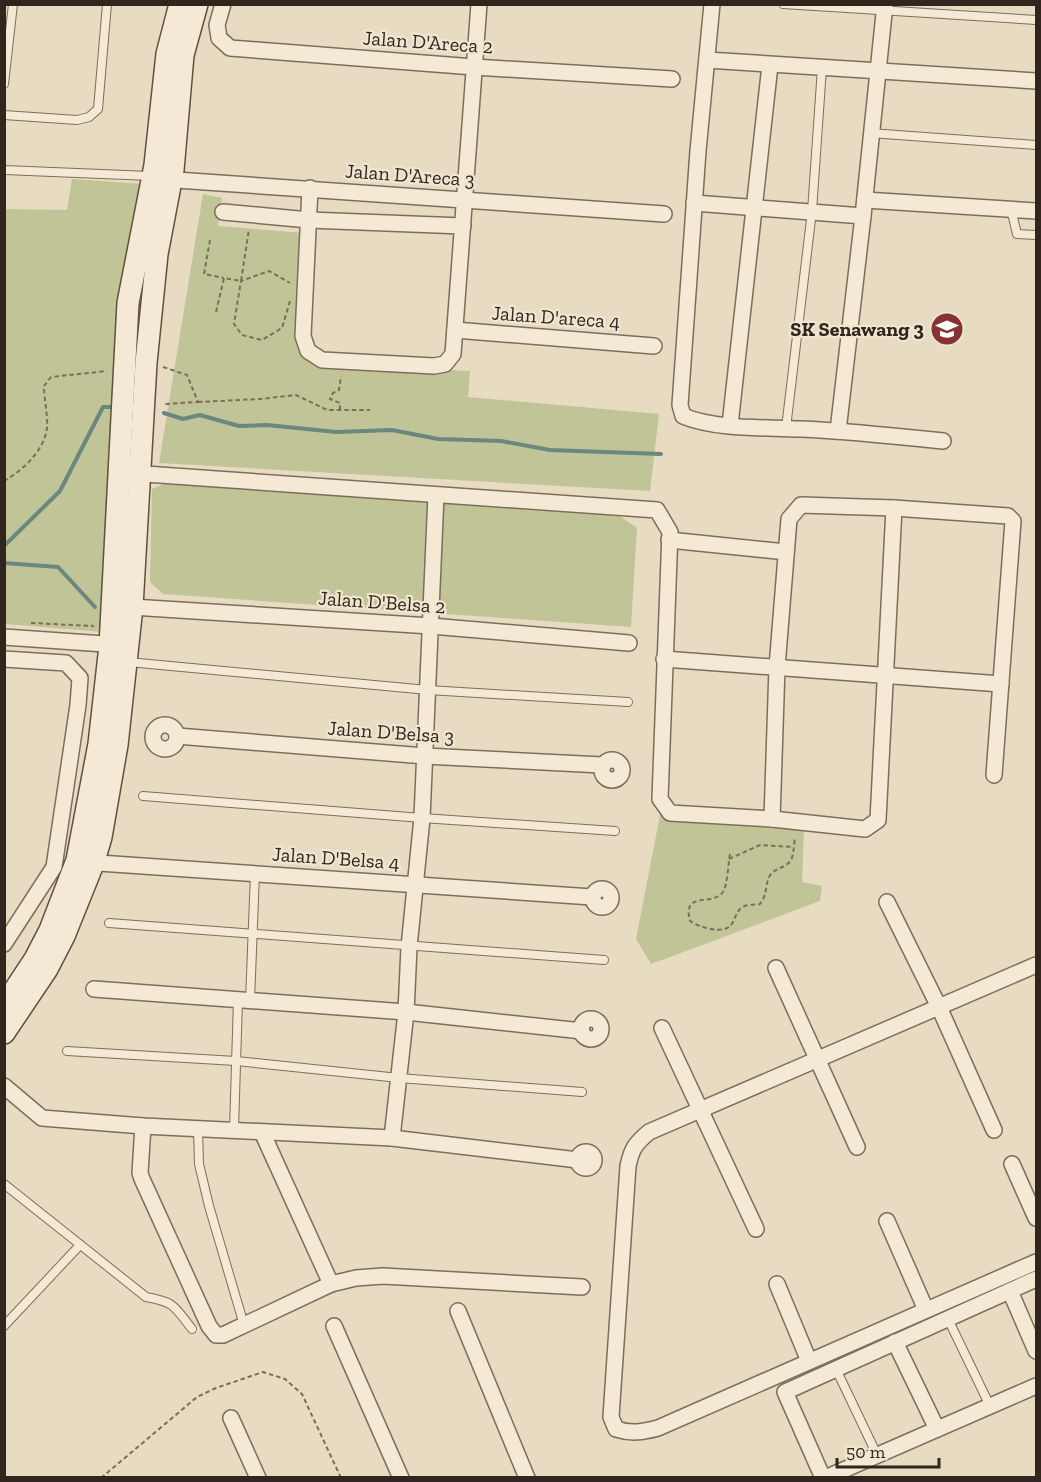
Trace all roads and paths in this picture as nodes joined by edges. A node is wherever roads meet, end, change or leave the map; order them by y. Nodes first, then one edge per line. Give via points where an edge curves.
1 (13, 4) edge
2 (107, 4) edge
3 (180, 4) edge
4 (198, 4) edge
5 (223, 4) edge
6 (479, 4) edge
7 (712, 4) edge
8 (783, 4) edge
9 (884, 8) edge
10 (1036, 20) edge
11 (706, 60) junction
12 (770, 65) junction
13 (474, 68) junction
14 (822, 68) junction
15 (877, 72) junction
16 (672, 79) dead end
17 (1036, 81) edge
18 (4, 84) edge
19 (4, 115) edge
20 (870, 133) junction
21 (1036, 145) edge
22 (4, 170) edge
23 (162, 179) junction
24 (310, 188) junction
25 (464, 200) junction
26 (865, 200) junction
27 (694, 203) junction
28 (754, 207) junction
29 (1011, 209) junction
30 (812, 211) junction
31 (1036, 211) edge
32 (223, 212) dead end
33 (252, 214) junction
34 (664, 214) dead end
35 (863, 216) junction
36 (309, 220) junction
37 (463, 226) junction
38 (1036, 235) edge
39 (210, 240) dead end
40 (224, 278) junction
41 (241, 281) junction
42 (300, 286) junction
43 (216, 312) dead end
44 (455, 330) junction
45 (654, 346) dead end
46 (344, 361) junction
47 (125, 370) junction
48 (179, 371) dead end
49 (198, 402) junction
50 (164, 404) dead end
51 (339, 410) junction
52 (370, 410) dead end
53 (730, 425) junction
54 (786, 428) junction
55 (838, 431) junction
56 (942, 441) dead end
57 (131, 473) junction
58 (4, 481) edge
59 (436, 495) junction
60 (894, 508) junction
61 (669, 540) junction
62 (786, 552) junction
63 (132, 607) junction
64 (27, 623) dead end
65 (431, 626) junction
66 (96, 627) dead end
67 (4, 636) edge
68 (629, 643) dead end
69 (121, 651) junction
70 (4, 659) edge
71 (664, 659) junction
72 (777, 667) junction
73 (887, 675) junction
74 (1001, 684) junction
75 (428, 690) junction
76 (628, 702) dead end
77 (177, 736) dead end
78 (425, 756) junction
79 (602, 765) dead end
80 (994, 775) dead end
81 (143, 796) dead end
82 (422, 819) junction
83 (772, 819) junction
84 (798, 822) junction
85 (615, 831) dead end
86 (793, 847) junction
87 (730, 854) dead end
88 (729, 859) junction
89 (85, 862) junction
90 (255, 873) junction
91 (415, 885) junction
92 (592, 897) dead end
93 (887, 902) dead end
94 (109, 922) dead end
95 (252, 934) junction
96 (4, 944) edge
97 (409, 947) junction
98 (604, 960) dead end
99 (1036, 965) edge
100 (776, 968) dead end
101 (94, 989) dead end
102 (244, 1000) junction
103 (4, 1006) edge
104 (939, 1007) junction
105 (406, 1012) junction
106 (662, 1028) dead end
107 (582, 1030) dead end
108 (4, 1032) edge
109 (67, 1051) dead end
110 (816, 1060) junction
111 (236, 1061) junction
112 (399, 1078) junction
113 (4, 1086) edge
114 (582, 1092) dead end
115 (702, 1110) junction
116 (143, 1126) junction
117 (198, 1129) junction
118 (234, 1129) junction
119 (994, 1130) dead end
120 (262, 1132) junction
121 (392, 1138) junction
122 (857, 1147) dead end
123 (578, 1160) dead end
124 (1012, 1164) dead end
125 (4, 1184) edge
126 (1036, 1218) edge
127 (887, 1221) dead end
128 (756, 1229) dead end
129 (80, 1245) junction
130 (1036, 1262) edge
131 (1036, 1280) edge
132 (331, 1284) junction
133 (777, 1284) dead end
134 (582, 1287) dead end
135 (1010, 1291) junction
136 (926, 1310) junction
137 (458, 1311) dead end
138 (948, 1319) junction
139 (244, 1325) junction
140 (4, 1326) edge
141 (334, 1326) dead end
142 (192, 1329) dead end
143 (895, 1342) junction
144 (1036, 1351) edge
145 (809, 1361) junction
146 (836, 1369) junction
147 (1036, 1386) edge
148 (990, 1406) junction
149 (231, 1418) dead end
150 (937, 1429) junction
151 (877, 1455) junction
152 (102, 1478) edge
153 (258, 1478) edge
154 (341, 1478) edge
155 (402, 1478) edge
156 (527, 1478) edge
157 (824, 1478) edge

1 - 18 lane
2 - 19 lane via 98,109 77,120
3 - 23 street via 167,54
4 - 23 street via 183,55
5 - 13 street, Jalan D'Areca 2 via 217,24 219,38 230,48
6 - 13 street
7 - 11 street
8 - 9 lane
9 - 10 lane
9 - 15 street
11 - 12 street
11 - 27 street
12 - 14 street
12 - 28 street
13 - 16 street, Jalan D'Areca 2
13 - 25 street
14 - 15 street
14 - 30 lane
15 - 17 street
15 - 20 street
20 - 21 lane
20 - 26 street
22 - 23 lane
23 - 24 street, Jalan D'Areca 3
23 - 47 street via 128,303
23 - 57 street via 146,363
24 - 25 street, Jalan D'Areca 3
24 - 36 street
25 - 34 street, Jalan D'Areca 3
25 - 37 street
26 - 29 street
26 - 35 street
27 - 28 street
27 - 53 street via 680,405 683,416
28 - 30 street
28 - 53 street
29 - 31 street
29 - 38 lane via 1017,234
30 - 35 street
30 - 54 lane
32 - 33 street
33 - 36 street
33 - 41 path
35 - 55 street
36 - 37 street
36 - 42 street
37 - 44 street
39 - 40 path via 204,274
40 - 41 path
40 - 43 path
41 - 42 path via 268,271
41 - 42 path via 234,324 242,335 262,340 282,328
42 - 46 street via 303,336 308,351 322,360
44 - 45 street, Jalan D'areca 4
44 - 46 street via 453,354 445,363 434,366
46 - 51 path via 339,390 330,399 340,403
47 - 57 street
47 - 58 path via 51,377 44,386 47,428 36,455
48 - 49 path via 187,375
49 - 50 path
49 - 51 path via 296,395 327,410
51 - 52 path
53 - 54 street
54 - 55 street
55 - 56 street
57 - 59 street
57 - 63 street via 136,526
57 - 69 street
59 - 61 street via 657,510 670,532
59 - 65 street
60 - 62 street via 801,505 789,519
60 - 73 street
60 - 74 street via 1008,516 1013,521
61 - 62 street
61 - 71 street
62 - 72 street
63 - 65 street, Jalan D'Belsa 2
63 - 69 street
64 - 66 path
65 - 68 street, Jalan D'Belsa 2
65 - 75 street
67 - 69 street
69 - 75 lane
69 - 89 street via 99,744
70 - 96 street via 66,663 80,678 54,867
71 - 72 street
71 - 83 street via 660,799 670,813
72 - 73 street
72 - 83 street
73 - 74 street
73 - 84 street via 878,820 865,829
74 - 80 street
75 - 76 lane
75 - 78 street
77 - 78 street, Jalan D'Belsa 3
78 - 79 street, Jalan D'Belsa 3
78 - 82 street
81 - 82 lane
82 - 85 lane
82 - 91 street
83 - 84 street
84 - 86 path
86 - 88 path via 760,845
86 - 88 path via 791,859 769,877 760,904 741,908 724,930 698,926 690,921 687,912 699,899 716,897 724,891
87 - 88 path
89 - 90 street, Jalan D'Belsa 4
89 - 103 street via 35,959
89 - 108 street via 64,936 47,969
90 - 91 street, Jalan D'Belsa 4
90 - 95 lane
91 - 92 street, Jalan D'Belsa 4
91 - 97 street
93 - 104 street
94 - 95 lane
95 - 97 lane
95 - 102 lane
97 - 98 lane
97 - 105 street
99 - 104 street
100 - 110 street
101 - 102 street
102 - 105 street
102 - 111 lane
104 - 110 street
104 - 119 street
105 - 107 street
105 - 112 street
106 - 115 street
109 - 111 lane
110 - 115 street
110 - 122 street
111 - 112 lane
111 - 118 lane
112 - 114 lane
112 - 121 street
113 - 116 street via 42,1118
115 - 128 street
115 - 145 street via 650,1132 631,1150 611,1418 616,1429 625,1432 658,1428
116 - 117 street
116 - 139 street via 140,1173 209,1326 216,1335 224,1335
117 - 118 street
117 - 139 lane via 199,1164
118 - 120 street
120 - 121 street
120 - 132 street
121 - 123 street
124 - 126 street
125 - 129 lane
127 - 136 street
129 - 140 lane
129 - 142 lane via 146,1297 166,1300
130 - 136 street
131 - 135 street
132 - 134 street via 383,1276
132 - 139 street
133 - 145 street
135 - 138 street
135 - 144 street
136 - 145 street
137 - 156 street
138 - 143 street
138 - 148 lane
141 - 155 street
143 - 146 street
143 - 150 street
146 - 151 lane
146 - 157 street via 785,1392
147 - 148 street
148 - 150 street
149 - 153 street
150 - 151 street
151 - 157 street
152 - 154 path via 197,1397 262,1371 285,1379 302,1394

